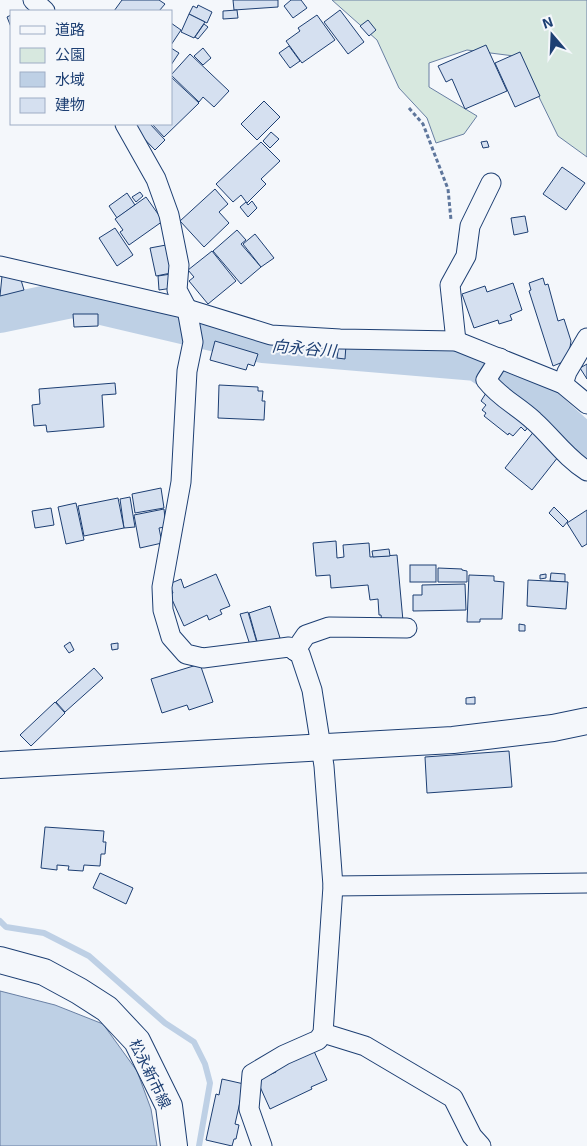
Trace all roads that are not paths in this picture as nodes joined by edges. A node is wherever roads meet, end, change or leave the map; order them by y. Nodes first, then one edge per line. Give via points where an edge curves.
1 (33, 0) edge
2 (44, 10) edge
3 (126, 125) edge
4 (491, 183) dead end
5 (0, 266) edge
6 (187, 309) junction
7 (587, 338) edge
8 (456, 341) junction
9 (500, 358) junction
10 (563, 384) junction
11 (587, 404) edge
12 (587, 472) edge
13 (407, 628) dead end
14 (295, 651) junction
15 (587, 720) edge
16 (322, 746) junction
17 (0, 765) edge
18 (587, 883) edge
19 (333, 886) junction
20 (0, 960) edge
21 (324, 1032) junction
22 (174, 1146) edge
23 (262, 1146) edge
24 (481, 1146) edge

1 - 2 street
3 - 6 street via 156,180 169,215 179,265 177,290
4 - 8 street via 470,226 466,256 450,285
5 - 6 street
6 - 8 street via 271,335
6 - 14 street via 193,342 188,371 181,482 162,587 163,610 170,637 186,654 203,658 289,647
7 - 10 street
8 - 9 street
9 - 10 street
9 - 12 street via 486,380 496,393 534,420 573,463
10 - 11 street
13 - 14 street via 329,627 306,635
14 - 16 street via 300,654 312,690
15 - 16 street via 553,728 453,740
16 - 17 street
16 - 19 street
18 - 19 street
19 - 21 street
20 - 22 street, 松永新市線 via 44,972 80,990 107,1009 138,1041 169,1106
21 - 23 street via 318,1040 284,1054 252,1074 249,1108
21 - 24 street via 365,1046 453,1098 472,1136

